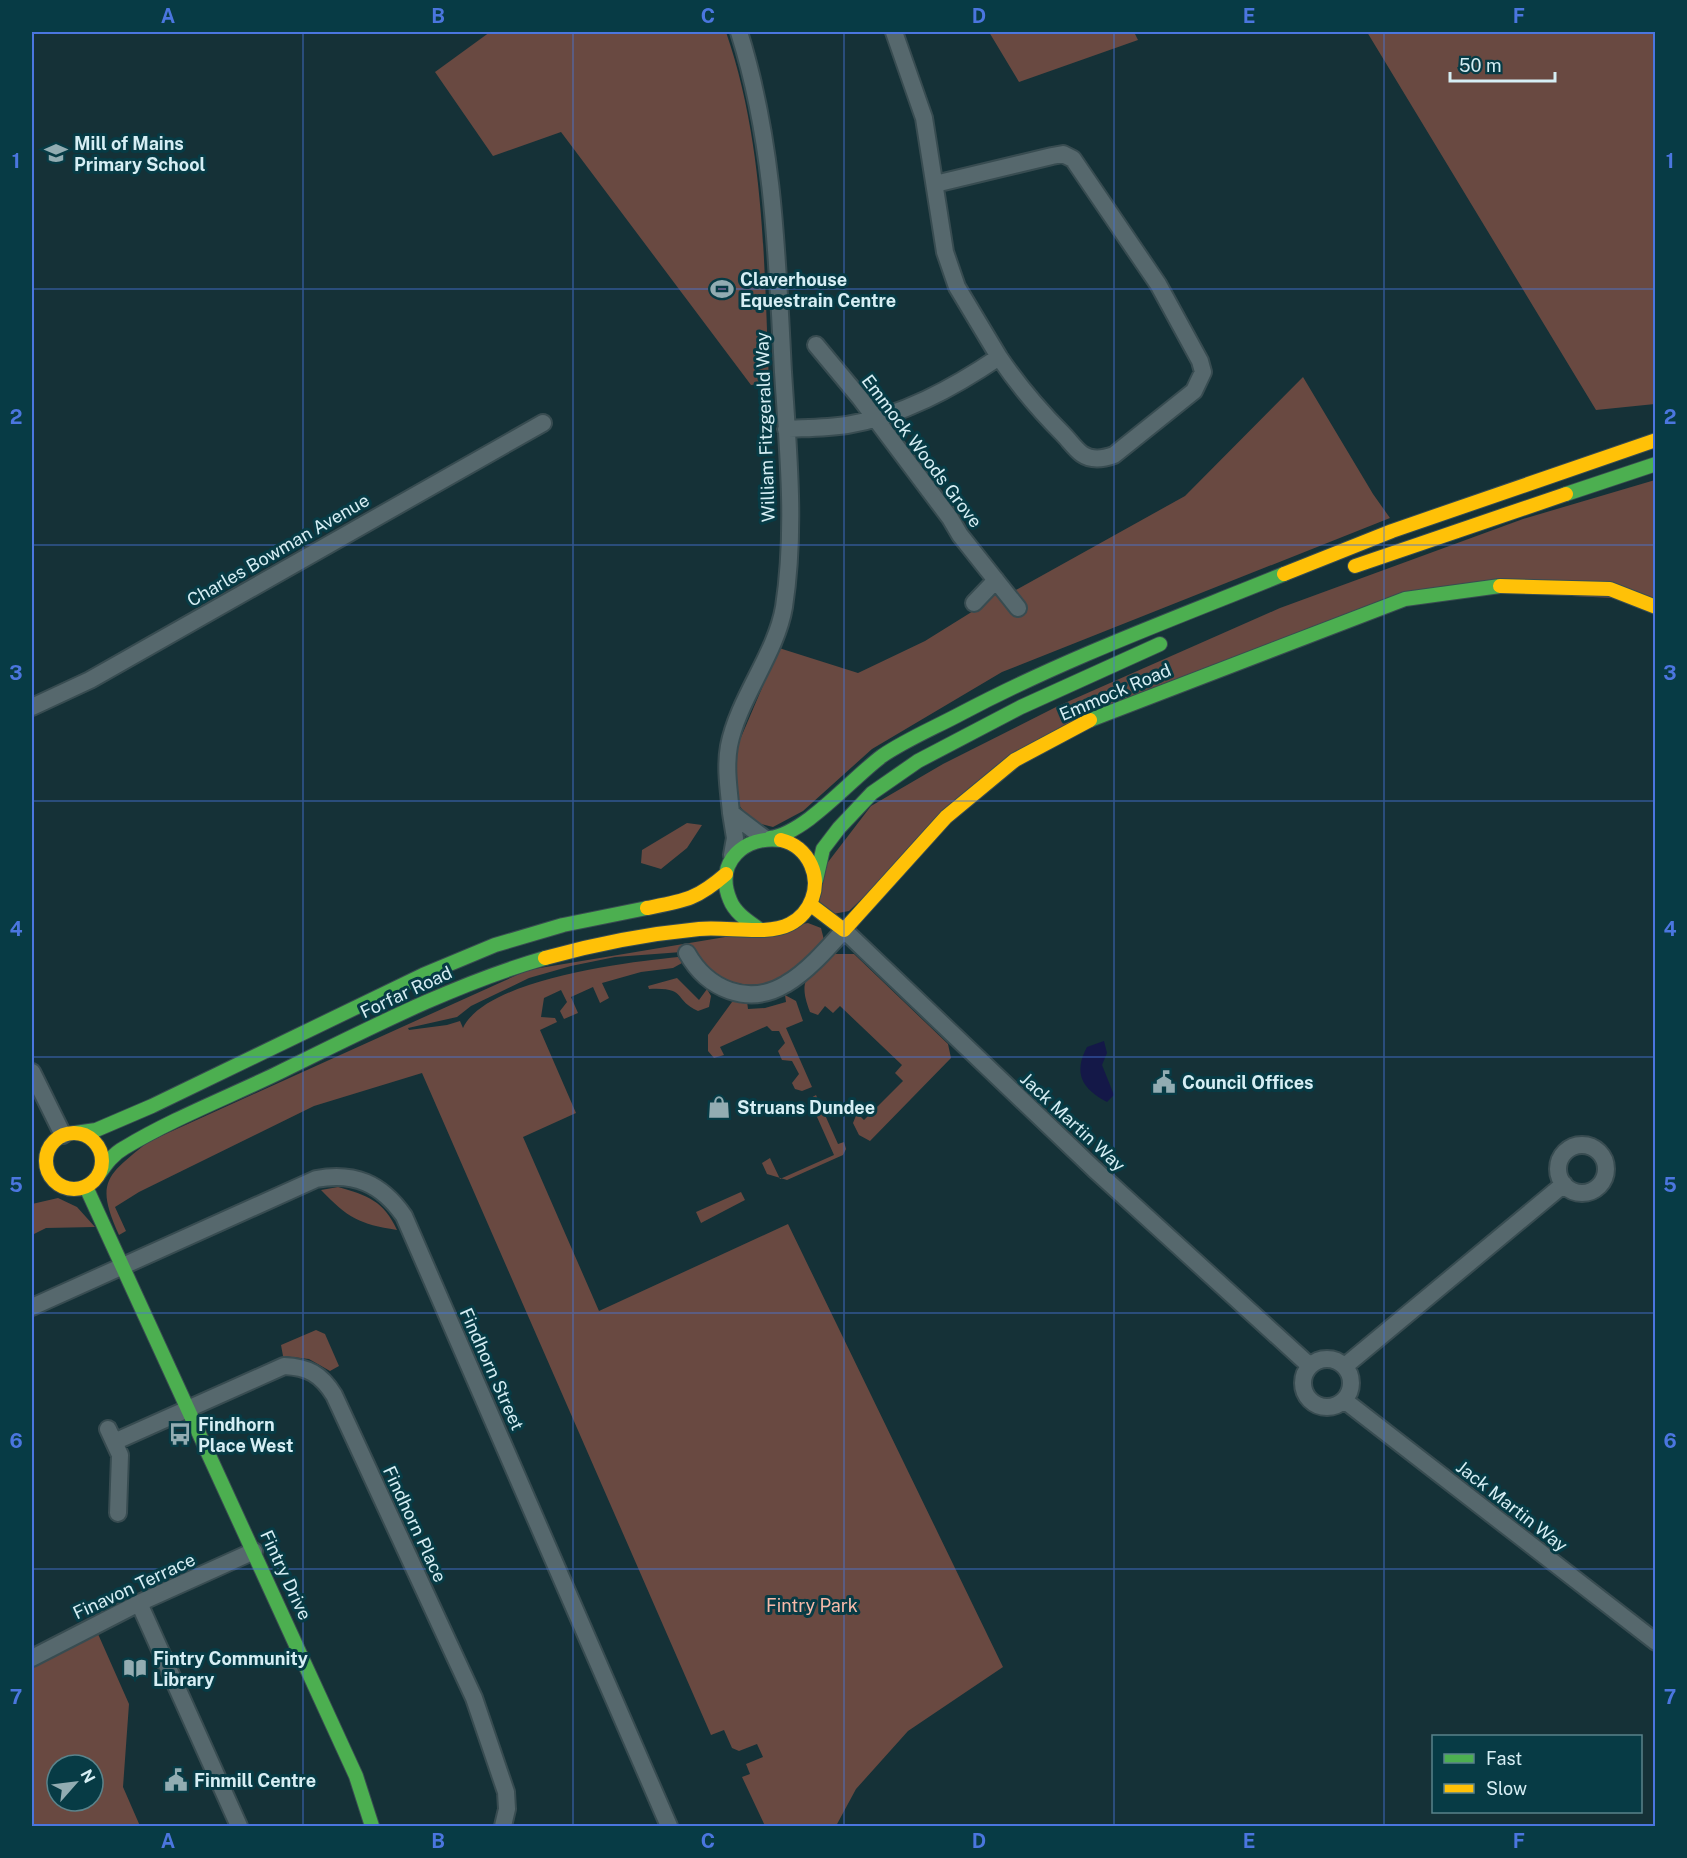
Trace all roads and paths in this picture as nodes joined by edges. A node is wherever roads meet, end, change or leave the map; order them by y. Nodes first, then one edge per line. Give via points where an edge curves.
1 (739, 32) edge
2 (894, 32) edge
3 (935, 184) junction
4 (816, 345) dead end
5 (999, 357) junction
6 (873, 418) junction
7 (543, 423) dead end
8 (786, 429) junction
9 (1656, 440) edge
10 (1656, 464) edge
11 (1347, 568) dead end
12 (996, 580) junction
13 (1280, 591) dead end
14 (1258, 600) dead end
15 (974, 603) dead end
16 (1656, 607) edge
17 (1018, 608) dead end
18 (1173, 638) dead end
19 (32, 707) edge
20 (731, 813) junction
21 (767, 838) junction
22 (729, 867) junction
23 (816, 880) junction
24 (811, 905) junction
25 (759, 928) junction
26 (844, 930) junction
27 (687, 953) dead end
28 (32, 1072) edge
29 (69, 1134) junction
30 (49, 1148) junction
31 (32, 1167) edge
32 (99, 1174) junction
33 (1564, 1184) dead end
34 (59, 1186) junction
35 (86, 1187) junction
36 (45, 1189) dead end
37 (123, 1264) junction
38 (32, 1307) edge
39 (1310, 1366) junction
40 (1345, 1366) junction
41 (1344, 1400) junction
42 (188, 1408) junction
43 (118, 1513) dead end
44 (254, 1551) junction
45 (139, 1603) junction
46 (1656, 1642) edge
47 (32, 1658) edge
48 (239, 1827) edge
49 (372, 1827) edge
50 (502, 1827) edge
51 (669, 1827) edge

1 - 8 street, William Fitzgerald Way via 765,130 773,193
2 - 3 street via 924,118
3 - 5 street via 945,252 957,287
3 - 5 street via 1063,154 1073,159 1158,284 1203,372 1194,391 1114,455 1093,459 1083,454 1048,418
4 - 6 street, Emmock Woods Grove
5 - 6 street via 953,388
6 - 8 street via 847,425
6 - 12 street, Emmock Woods Grove
7 - 19 street, Charles Bowman Avenue via 90,680
8 - 20 street, William Fitzgerald Way via 790,503 783,609 729,744 726,774
9 - 21 main road via 1392,531 1071,660 891,750 859,773 802,825 785,836
10 - 11 main road
12 - 15 street
12 - 17 street, Emmock Woods Grove
13 - 14 main road
16 - 26 main road, Emmock Road via 1610,589 1504,585 1406,599 1091,720 1015,760 946,817
18 - 23 main road via 1022,707 918,761 872,793 839,828 823,849
20 - 21 street
20 - 22 street, William Fitzgerald Way via 735,838
21 - 22 main road via 745,846
21 - 23 main road via 784,840 806,855
22 - 25 main road via 726,894 733,909
22 - 29 main road, Forfar Road via 704,893 682,901 563,925 495,945 423,975 152,1106 96,1130
23 - 24 main road
24 - 25 main road via 789,925
24 - 26 main road, Jack Martin Way
25 - 32 main road, Forfar Road via 720,927 608,942 493,973 433,998 123,1148
26 - 27 street, Emmock Road via 793,980 768,992 750,995 728,992 712,984 696,969
26 - 39 street, Jack Martin Way via 1094,1169
28 - 29 street
29 - 30 main road
29 - 32 main road via 90,1138 100,1151
30 - 31 main road
30 - 34 main road via 46,1166
32 - 35 main road
33 - 40 street
34 - 35 main road via 70,1190
34 - 36 main road
35 - 37 main road, Fintry Drive
37 - 38 street, Findhorn Street
37 - 42 main road, Fintry Drive
37 - 51 street, Findhorn Street via 316,1179 355,1178 375,1185 393,1200 406,1222
39 - 40 street via 1326,1359
39 - 41 street via 1303,1386 1309,1400 1328,1407
40 - 41 street via 1351,1389
41 - 46 street, Jack Martin Way
42 - 43 street via 111,1436 120,1455
42 - 44 main road, Fintry Drive
42 - 50 street, Findhorn Place via 284,1366 300,1366 325,1381 474,1698 506,1792
44 - 45 street, Finavon Terrace
44 - 49 main road, Fintry Drive via 356,1776
45 - 47 street, Finavon Terrace
45 - 48 street

